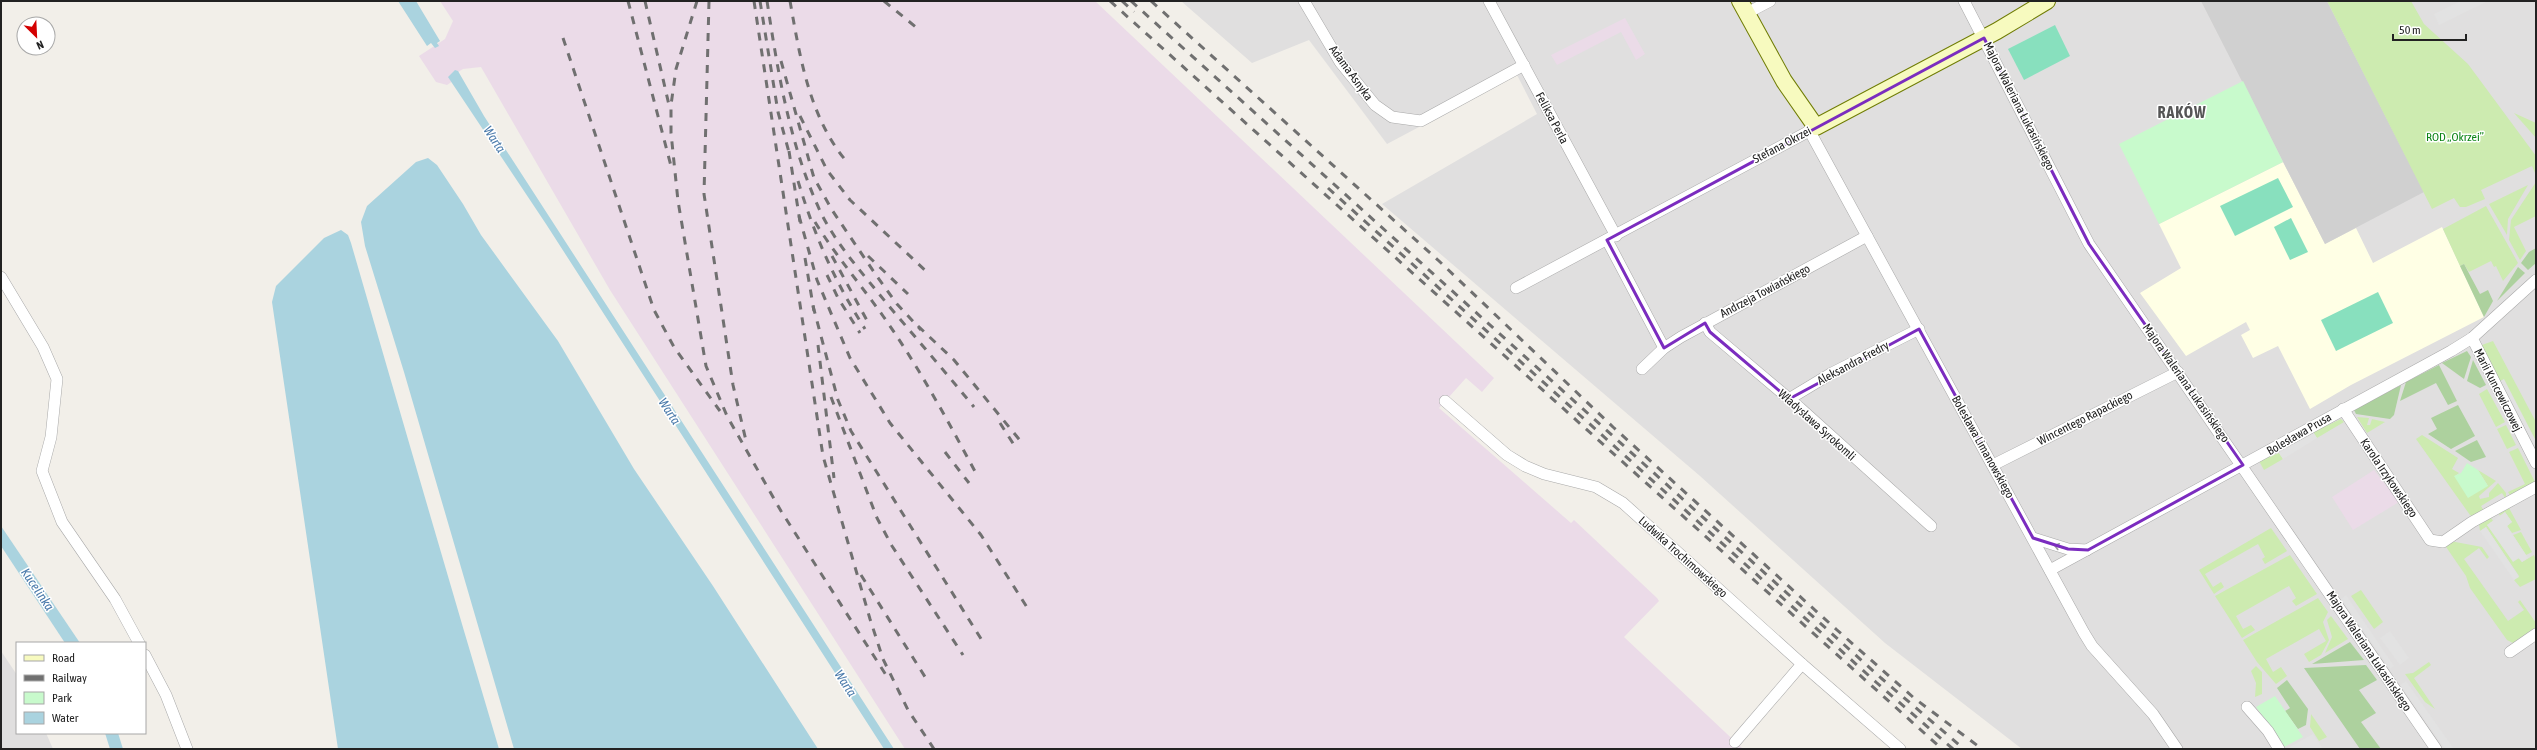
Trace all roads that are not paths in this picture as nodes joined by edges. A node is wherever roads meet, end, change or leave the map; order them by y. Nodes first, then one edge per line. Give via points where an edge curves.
1 (1304, 1) edge
2 (1489, 1) edge
3 (1770, 1) edge
4 (1964, 1) edge
5 (2047, 1) edge
6 (1743, 7) edge
7 (1984, 38) junction
8 (1524, 65) junction
9 (1813, 129) junction
10 (1867, 236) junction
11 (1612, 238) junction
12 (1, 277) edge
13 (2536, 280) edge
14 (1516, 288) dead end
15 (1704, 323) junction
16 (1918, 329) junction
17 (2472, 338) junction
18 (1664, 348) junction
19 (1642, 369) dead end
20 (2178, 372) junction
21 (1789, 399) junction
22 (1445, 401) dead end
23 (2343, 409) junction
24 (2536, 463) edge
25 (1993, 465) junction
26 (2243, 466) junction
27 (2536, 487) edge
28 (1931, 526) dead end
29 (2033, 538) junction
30 (2088, 550) junction
31 (2050, 570) junction
32 (2536, 634) edge
33 (138, 642) edge
34 (2510, 652) dead end
35 (146, 657) edge
36 (1802, 664) junction
37 (2247, 707) dead end
38 (1735, 742) dead end
39 (187, 749) edge
40 (1900, 749) edge
41 (2177, 749) edge
42 (2279, 749) edge
43 (2436, 749) edge

1 - 8 street, Adama Asnyka via 1340,62 1375,105 1392,116 1421,121
2 - 8 street, Feliksa Perla
3 - 6 street
4 - 7 street, Majora Waleriana Łukasińskiego
5 - 7 street, Stefana Okrzei
6 - 9 street, Bolesława Limanowskiego
7 - 9 street, Stefana Okrzei
7 - 20 street, Majora Waleriana Łukasińskiego via 2089,244
8 - 11 street, Feliksa Perla
9 - 10 street, Bolesława Limanowskiego
9 - 11 street, Stefana Okrzei
10 - 15 street, Andrzeja Towiańskiego
10 - 16 street, Bolesława Limanowskiego
11 - 14 street, Stefana Okrzei
11 - 18 street
12 - 33 street via 43,346 57,378 51,437 42,471 62,522 115,599
13 - 17 street, Bolesława Prusa
15 - 18 street, Andrzeja Towiańskiego
15 - 21 street, Władysława Syrokomli via 1710,332
16 - 21 street, Aleksandra Fredry via 1832,373
16 - 25 street, Bolesława Limanowskiego
17 - 23 street, Bolesława Prusa
17 - 24 street, Marii Kuncewiczowej
18 - 19 street, Andrzeja Towiańskiego
20 - 25 street, Wincentego Rapackiego
20 - 26 street, Majora Waleriana Łukasińskiego
21 - 28 street, Władysława Syrokomli
22 - 36 street, Ludwika Trochimowskiego via 1507,455 1525,466 1544,474 1596,487 1623,503
23 - 26 street, Bolesława Prusa
23 - 27 street, Karola Irzykowskiego via 2430,540 2442,542 2472,522
25 - 29 street, Bolesława Limanowskiego
26 - 30 street, Bolesława Prusa
26 - 43 street, Majora Waleriana Łukasińskiego
30 -> 29 street via 2068,549
29 - 31 street, Bolesława Limanowskiego
30 - 31 street, Bolesława Prusa
31 - 41 street, Bolesława Limanowskiego via 2092,646 2153,714
32 - 34 street
35 - 39 street via 166,695
36 - 38 street
36 - 40 street, Ludwika Trochimowskiego
37 - 42 street via 2268,731

